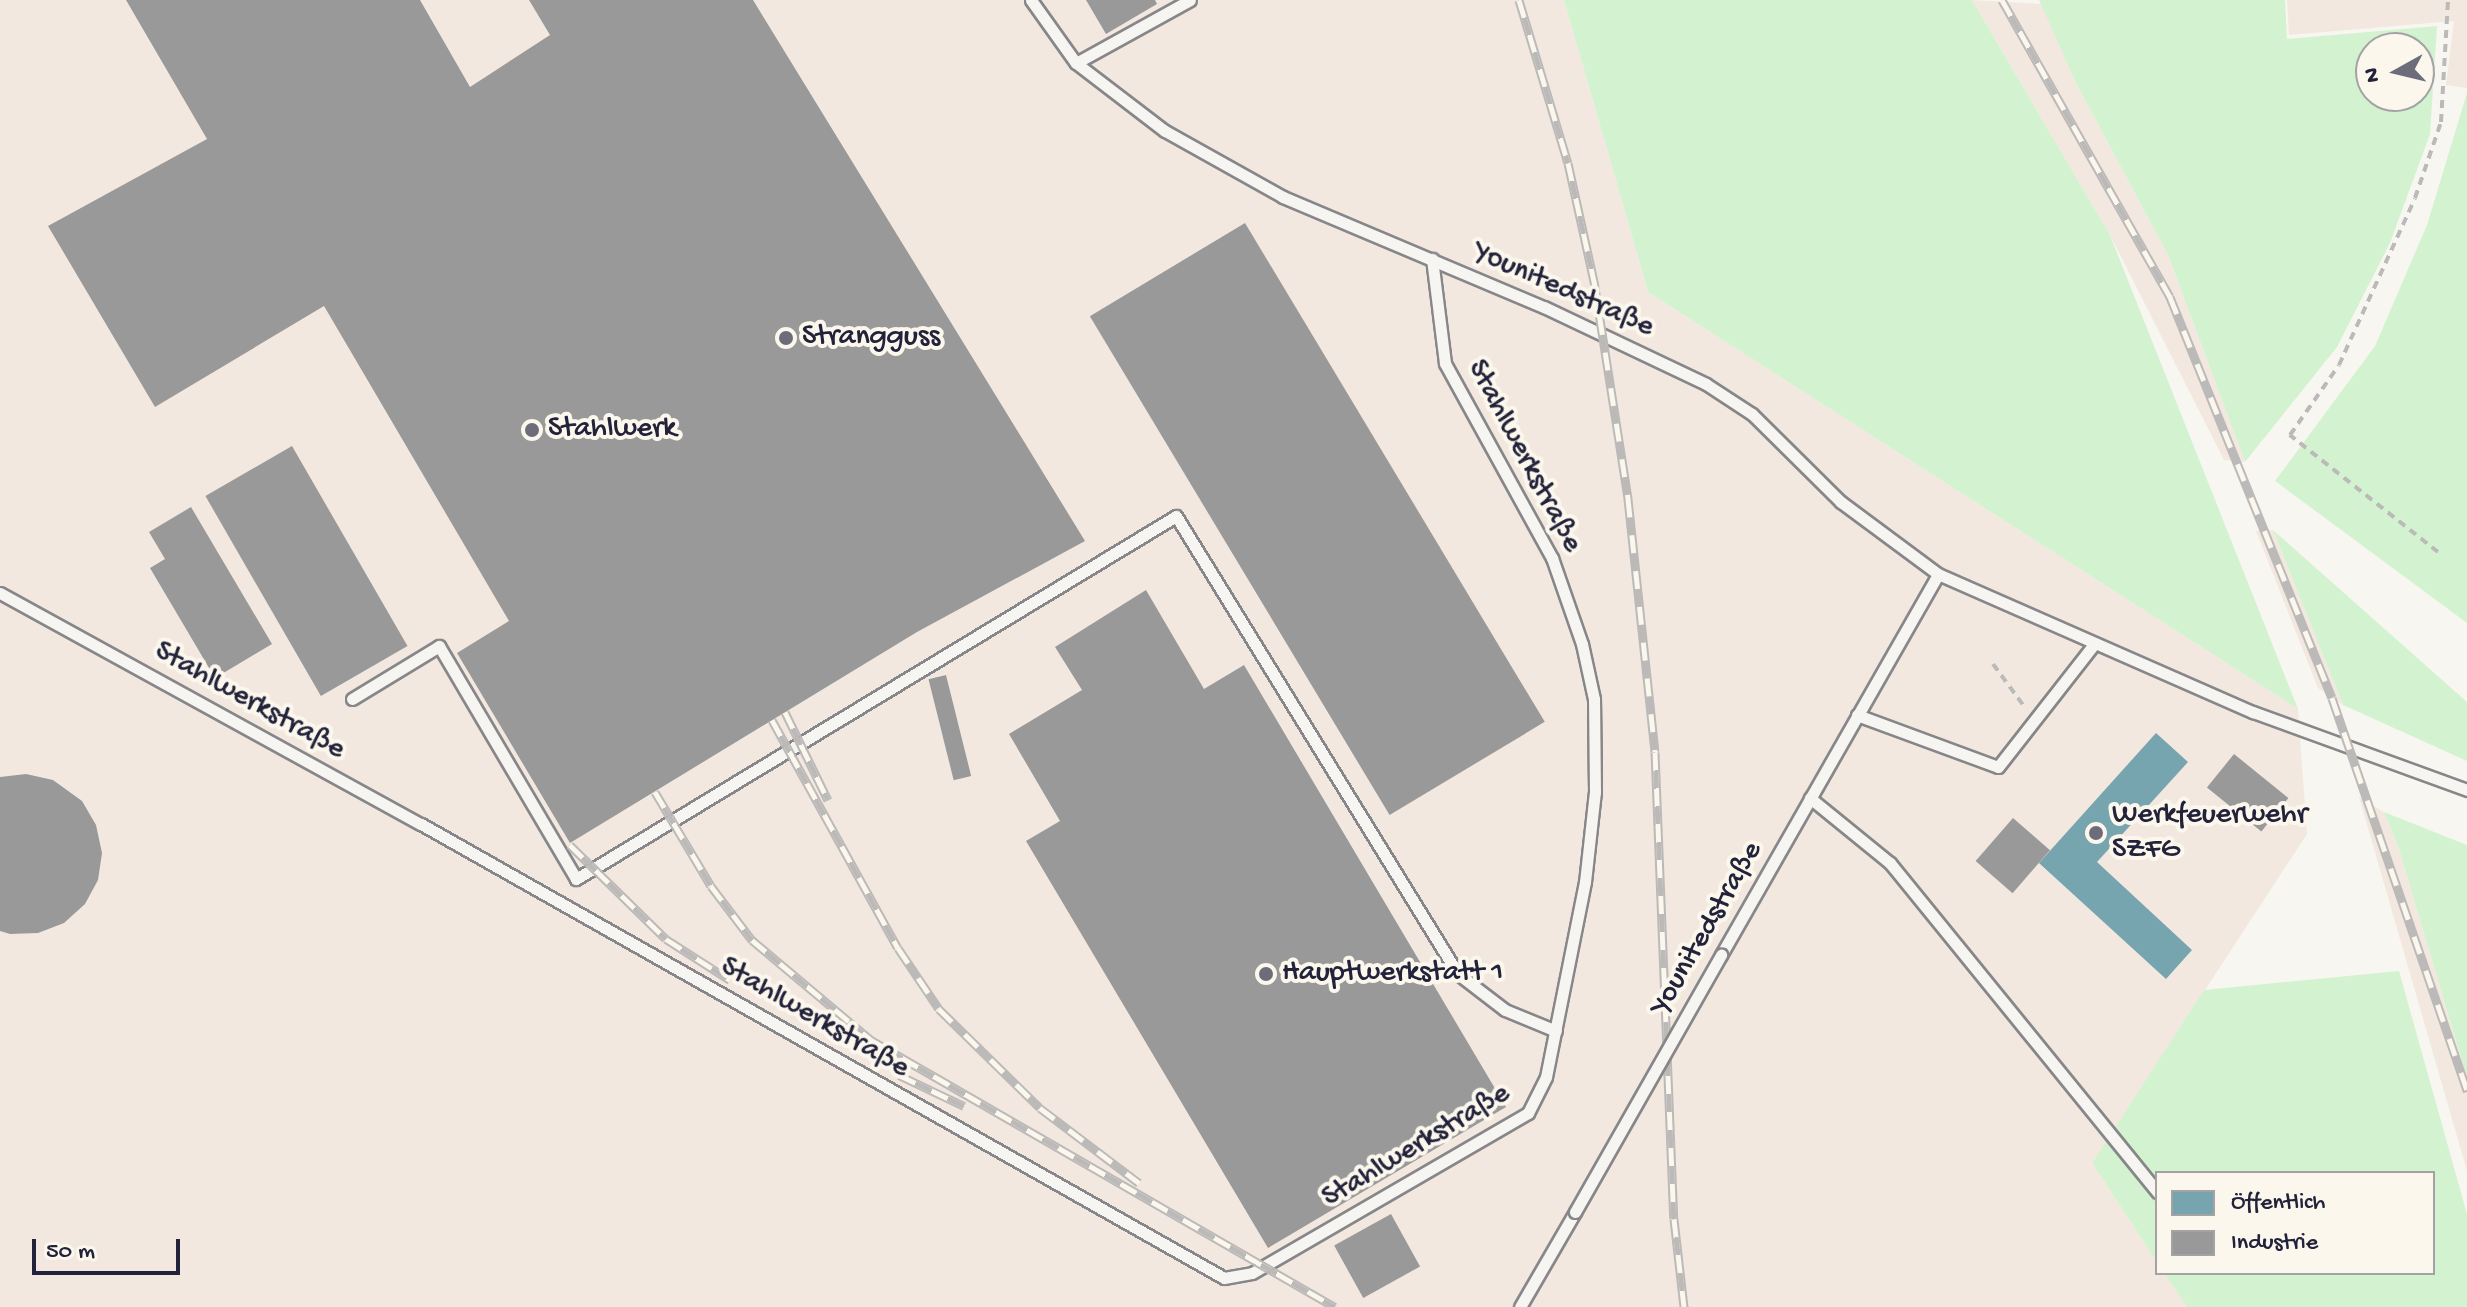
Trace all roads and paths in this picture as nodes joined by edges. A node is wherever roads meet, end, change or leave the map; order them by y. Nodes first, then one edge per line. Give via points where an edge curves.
1 (1031, 0) edge
2 (1190, 0) edge
3 (2448, 0) edge
4 (1076, 63) junction
5 (1432, 259) junction
6 (2438, 552) dead end
7 (1938, 574) junction
8 (0, 593) edge
9 (2095, 643) junction
10 (1993, 664) dead end
11 (352, 699) dead end
12 (1857, 715) junction
13 (2034, 720) junction
14 (2467, 790) edge
15 (1810, 798) junction
16 (1556, 1031) junction
17 (2155, 1190) edge
18 (1520, 1307) edge

1 - 4 lane
2 - 4 lane
3 - 6 path via 2441,122 2415,198 2339,365 2290,435
4 - 5 lane via 1109,92 1223,168
5 - 7 lane, Younitedstraße via 1706,384 1752,414 1841,502
5 - 16 lane, Stahlwerkstraße via 1445,363 1552,558 1582,644 1594,699 1595,792 1585,882
7 - 9 lane, Younitedstraße
7 - 12 lane, Younitedstraße
8 - 16 lane, Stahlwerkstraße via 421,824 1224,1278 1252,1273 1528,1113 1546,1077
9 - 13 lane
9 - 14 lane, Younitedstraße via 2253,712
10 - 13 path
11 - 16 lane, Stahlwerkstraße via 439,646 576,879 1176,516 1458,974 1505,1010
12 - 13 lane via 1998,767
12 - 15 lane, Younitedstraße
15 - 17 lane via 1890,863
15 - 18 lane, Younitedstraße, bridge

